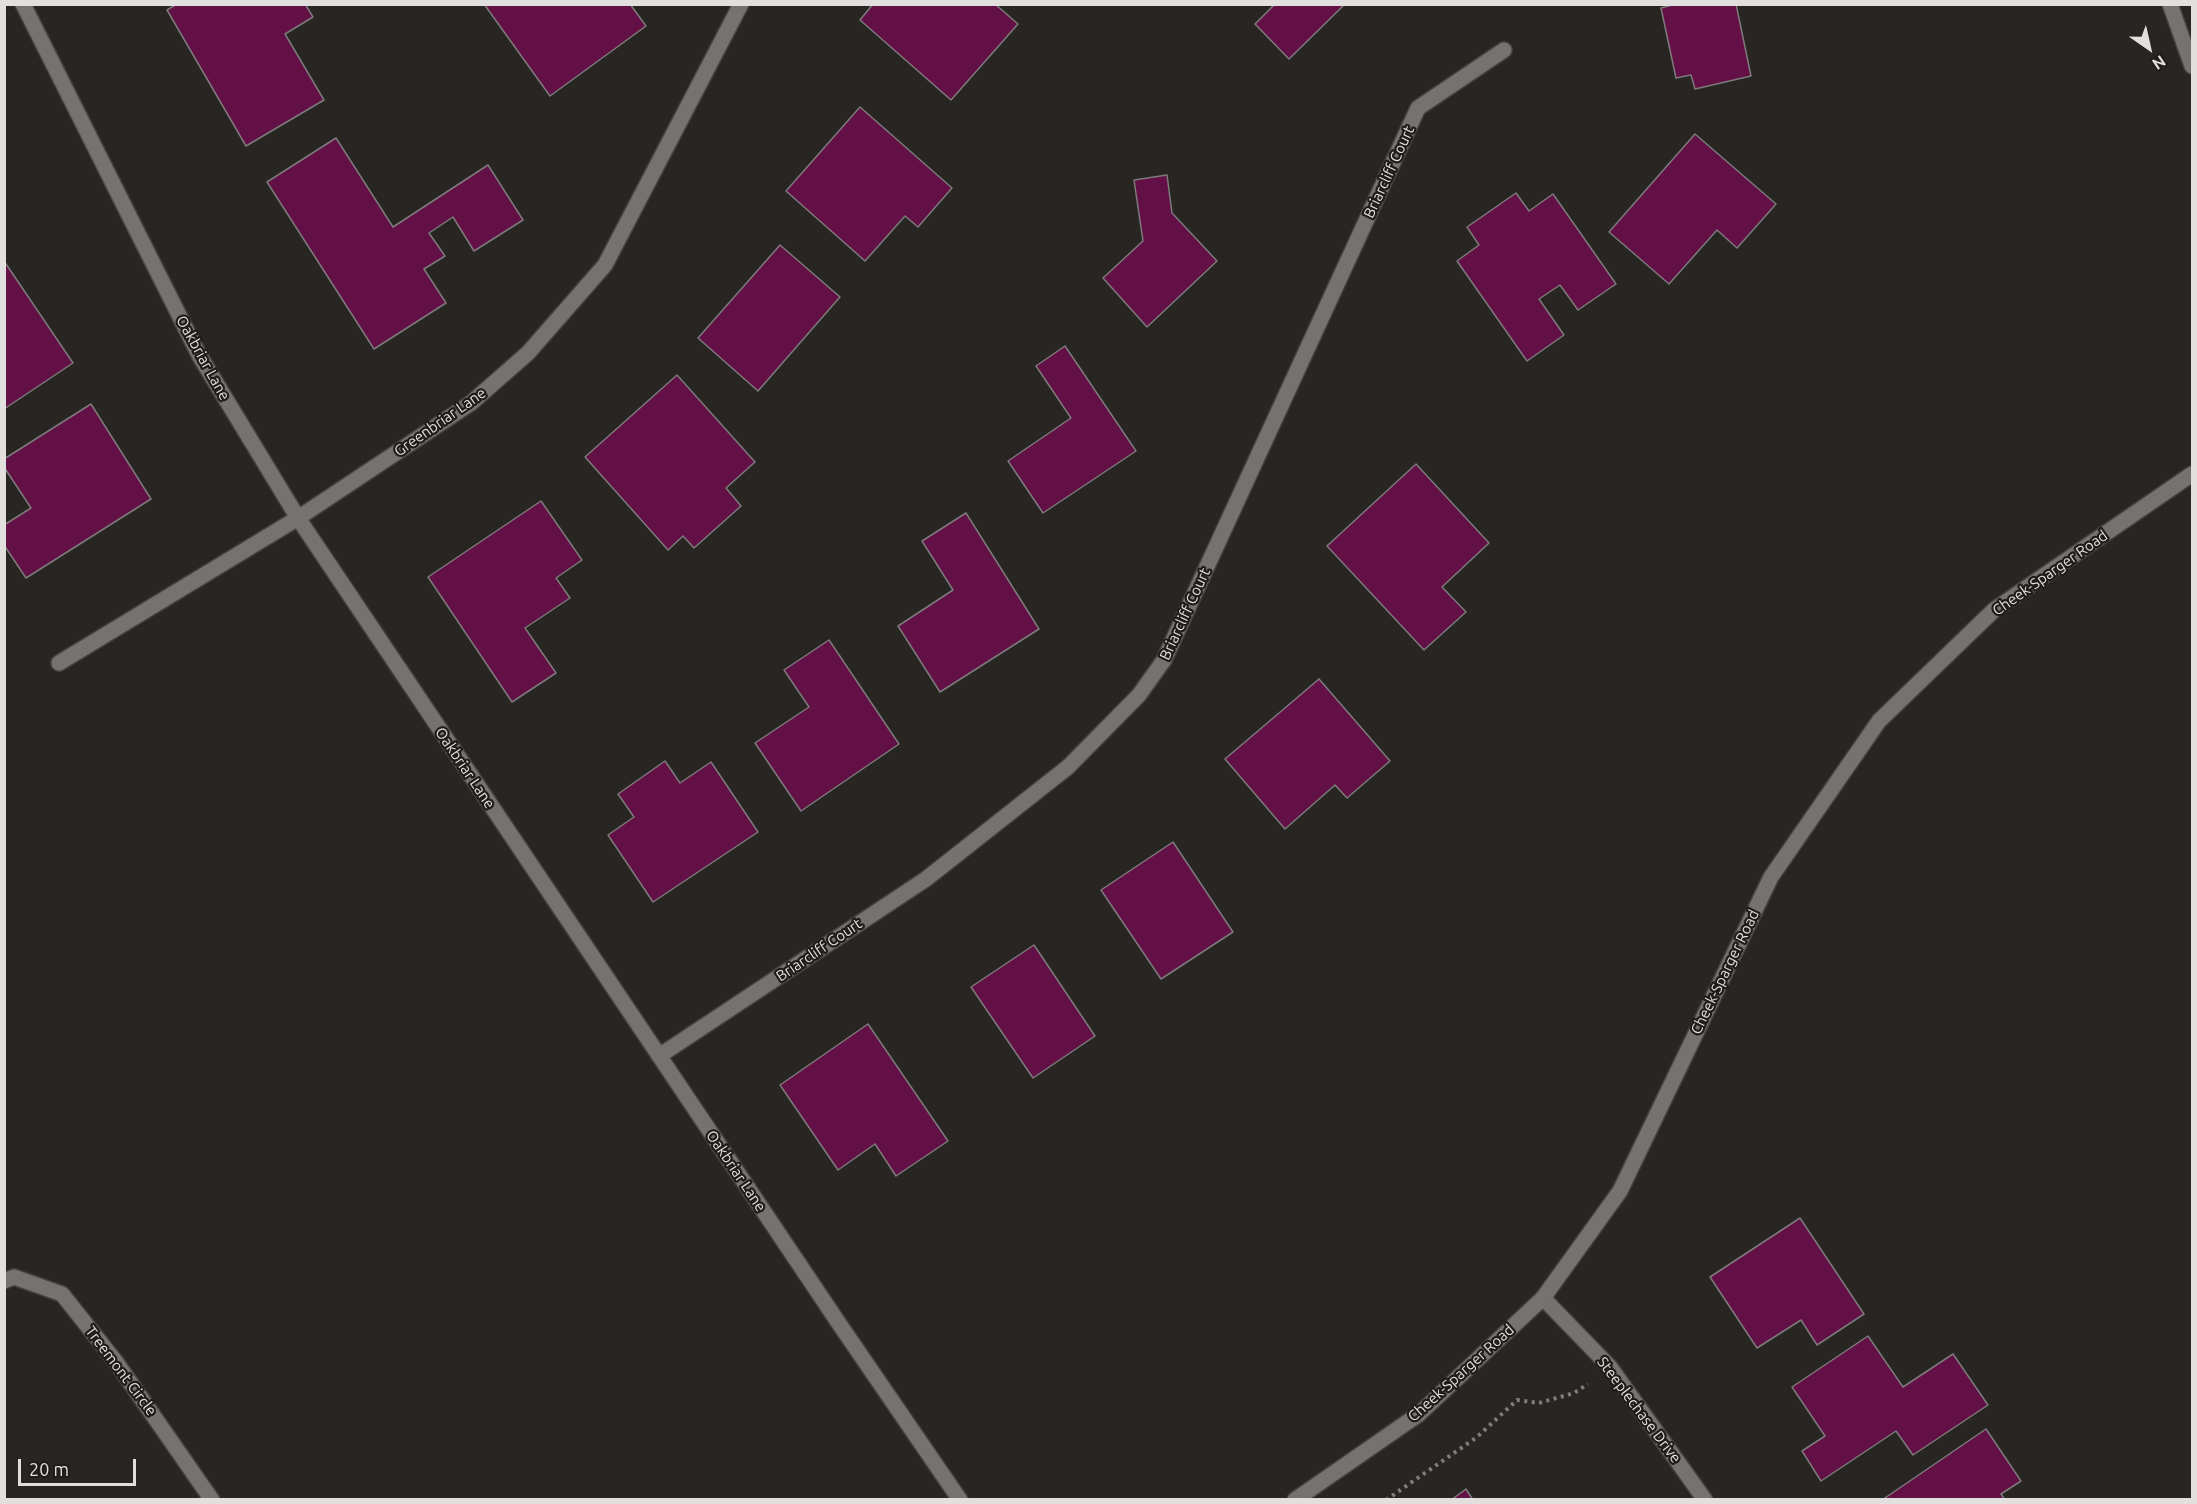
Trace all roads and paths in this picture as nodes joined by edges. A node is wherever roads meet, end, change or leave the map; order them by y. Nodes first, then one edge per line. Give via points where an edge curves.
1 (23, 4) edge
2 (741, 4) edge
3 (2170, 4) edge
4 (1504, 50) dead end
5 (2193, 66) edge
6 (2193, 474) edge
7 (298, 518) junction
8 (59, 663) dead end
9 (659, 1056) junction
10 (4, 1281) edge
11 (1543, 1298) junction
12 (1610, 1368) junction
13 (212, 1500) edge
14 (960, 1500) edge
15 (1295, 1500) edge
16 (1386, 1500) edge
17 (1705, 1500) edge

1 - 7 street, Oakbriar Lane via 199,355
2 - 7 street, Greenbriar Lane via 605,265 528,353 471,403
3 - 5 street
4 - 9 street, Briarcliff Court via 1418,108 1169,650 1138,695 1068,767 926,879
6 - 11 street, Cheek-Sparger Road via 1994,610 1879,721 1771,877 1620,1191
7 - 8 street, Greenbriar Lane
7 - 9 street, Oakbriar Lane
9 - 14 street, Oakbriar Lane
10 - 13 street, Treemont Circle via 14,1277 62,1294 116,1362
11 - 12 street, Steeplechase Drive
11 - 15 street, Cheek-Sparger Road via 1419,1414
12 - 16 path via 1574,1393 1539,1403 1517,1400 1477,1437
12 - 17 street, Steeplechase Drive

